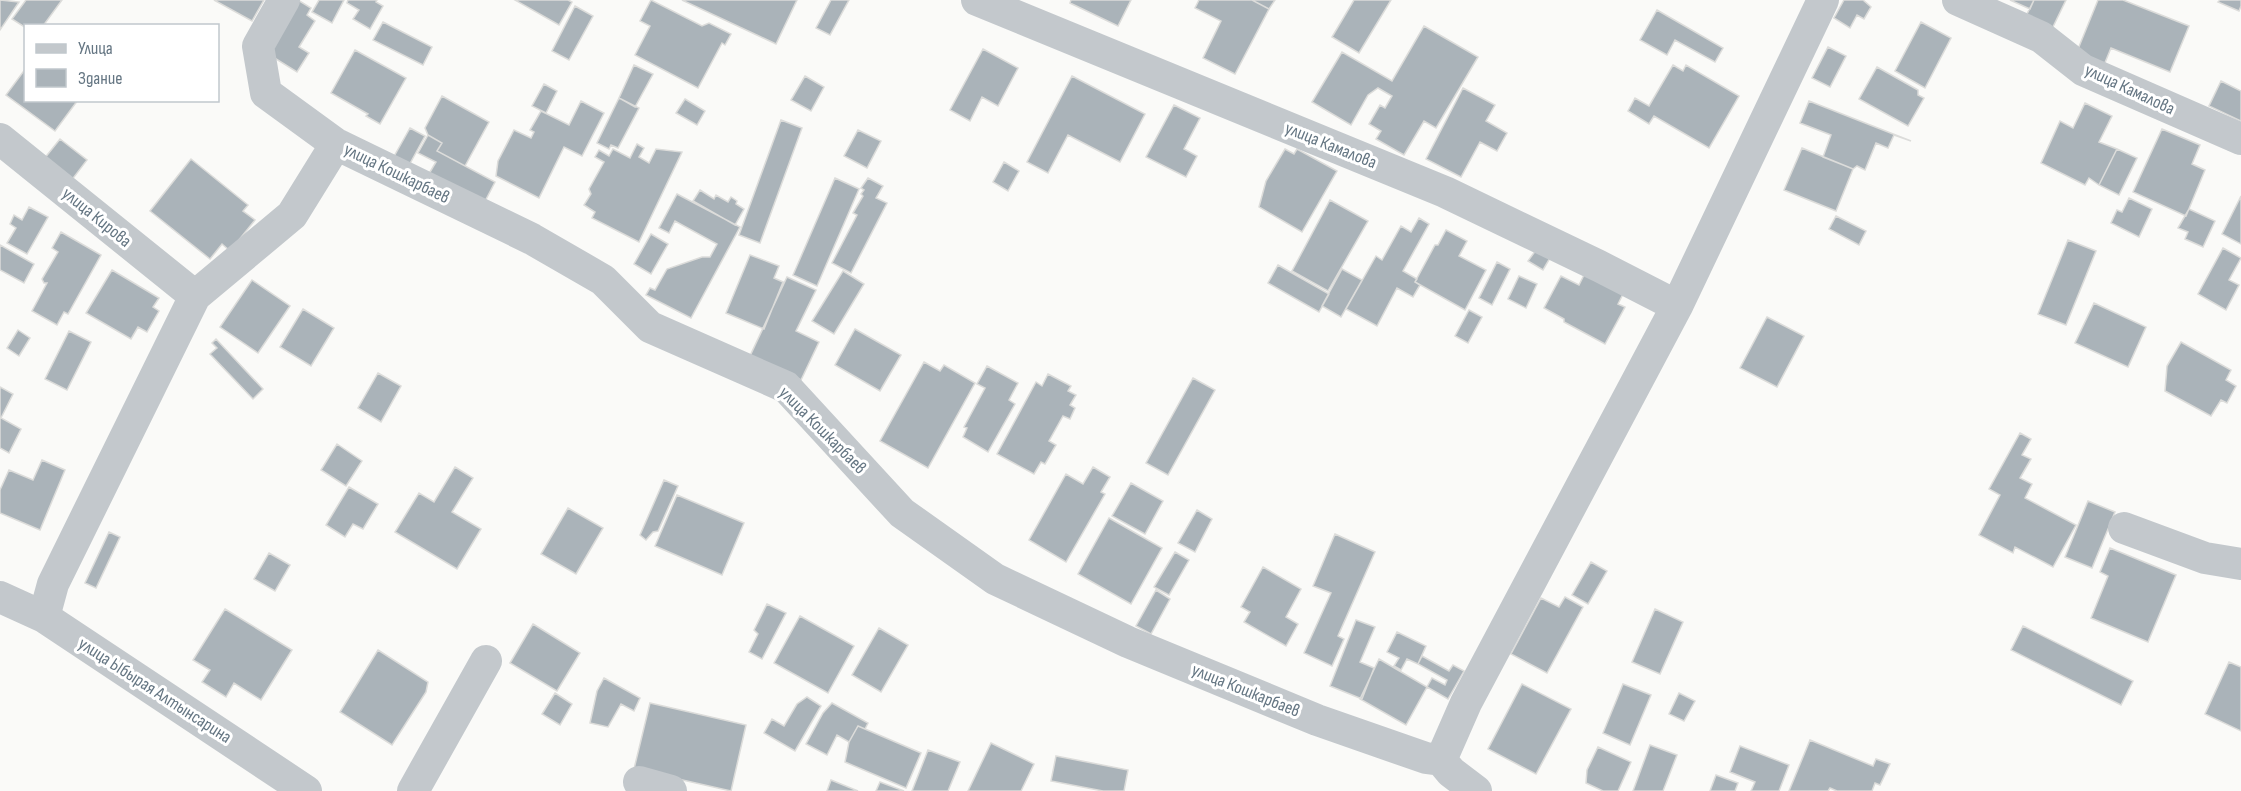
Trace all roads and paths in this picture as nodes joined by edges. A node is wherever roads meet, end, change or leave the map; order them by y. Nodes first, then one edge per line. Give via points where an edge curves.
1 (284, 0) edge
2 (977, 0) edge
3 (1823, 0) edge
4 (1958, 0) edge
5 (0, 139) edge
6 (2241, 139) edge
7 (336, 144) junction
8 (195, 296) junction
9 (1677, 306) junction
10 (2124, 528) dead end
11 (2241, 564) edge
12 (0, 597) edge
13 (44, 617) junction
14 (486, 661) dead end
15 (1441, 760) junction
16 (639, 782) dead end
17 (306, 791) edge
18 (413, 791) edge
19 (671, 791) edge
20 (1476, 791) edge

1 - 7 street, улица Кошкарбаев via 258,46 266,93
2 - 9 street, улица Камалова via 1445,192
3 - 9 street
4 - 6 street, улица Камалова via 2041,37 2083,70
5 - 8 street, улица Кирова
7 - 8 street via 292,215
7 - 15 street, улица Кошкарбаев via 531,239 603,280 650,327 786,387 902,513 995,579 1128,642 1317,720
8 - 13 street via 53,584
9 - 15 street via 1466,703
10 - 11 street via 2205,558
12 - 13 street, улица Ыбырая Алтынсарина
13 - 17 street, улица Ыбырая Алтынсарина
14 - 18 street
15 - 20 street
16 - 19 street

